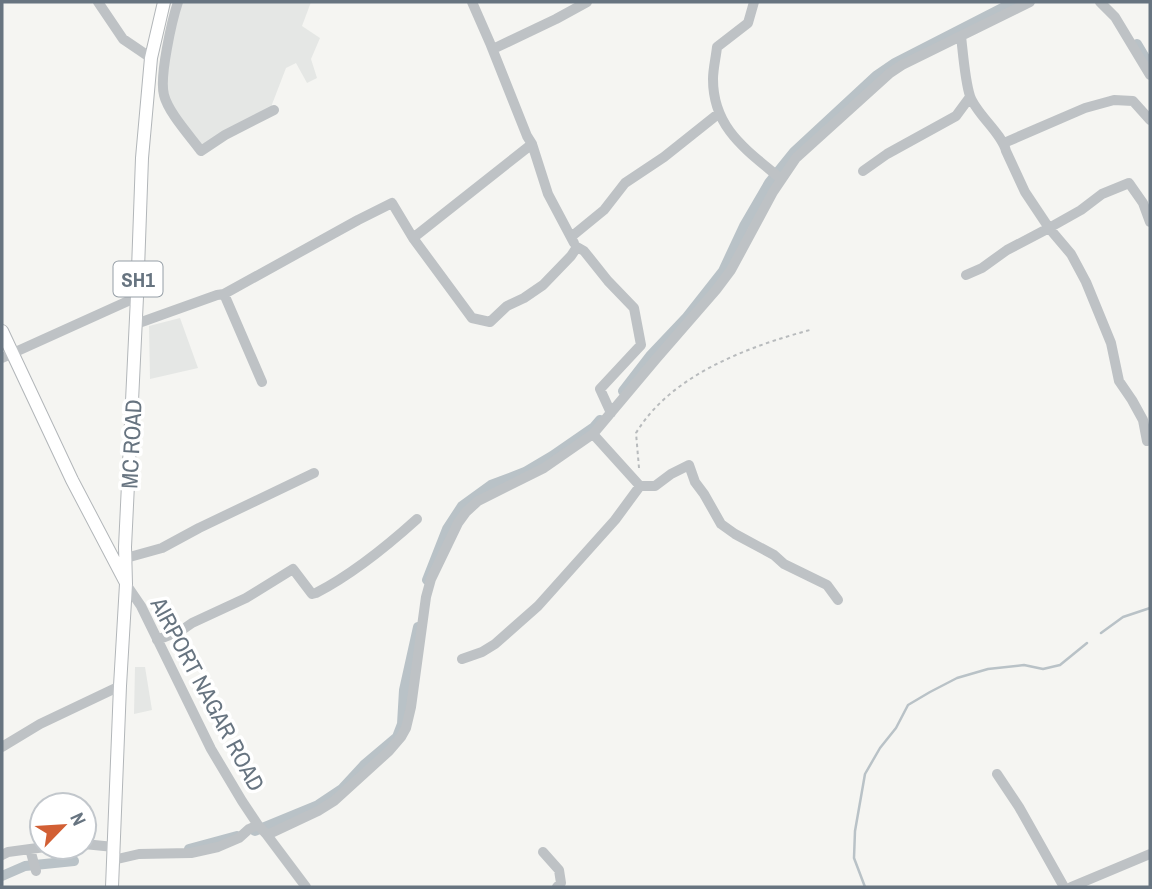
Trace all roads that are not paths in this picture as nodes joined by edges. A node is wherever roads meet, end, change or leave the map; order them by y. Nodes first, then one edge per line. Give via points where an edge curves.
1 (98, 2) edge
2 (164, 2) edge
3 (178, 2) edge
4 (472, 2) edge
5 (587, 2) edge
6 (754, 2) edge
7 (1030, 2) edge
8 (1100, 2) edge
9 (961, 36) junction
10 (493, 49) junction
11 (151, 58) junction
12 (1150, 75) edge
13 (970, 97) junction
14 (274, 110) dead end
15 (719, 114) junction
16 (1150, 120) edge
17 (532, 144) junction
18 (1004, 144) junction
19 (863, 171) dead end
20 (781, 179) junction
21 (1150, 222) edge
22 (1049, 228) junction
23 (571, 237) junction
24 (413, 238) junction
25 (577, 247) junction
26 (966, 275) dead end
27 (224, 294) junction
28 (138, 297) junction
29 (136, 324) junction
30 (2, 331) edge
31 (7, 356) edge
32 (262, 382) dead end
33 (611, 413) junction
34 (593, 434) junction
35 (1147, 441) dead end
36 (314, 473) dead end
37 (640, 486) junction
38 (417, 519) dead end
39 (126, 558) junction
40 (127, 584) junction
41 (838, 600) dead end
42 (157, 640) junction
43 (462, 659) dead end
44 (120, 686) junction
45 (2, 747) edge
46 (997, 774) dead end
47 (254, 827) junction
48 (267, 835) junction
49 (98, 848) edge
50 (28, 849) edge
51 (543, 852) dead end
52 (113, 853) junction
53 (1150, 854) edge
54 (2, 855) edge
55 (33, 861) edge
56 (36, 871) dead end
57 (112, 887) edge
58 (306, 887) edge
59 (557, 887) edge
60 (1064, 887) edge
61 (1071, 887) edge

1 - 11 street via 123,39
2 - 11 main road, MC ROAD / SH1
3 - 14 street via 165,59 163,93 201,151
4 - 10 street
5 - 10 street
6 - 15 street via 748,23 717,47 713,80
7 - 9 street
8 - 12 street via 1115,17
9 - 13 street
9 - 20 street via 890,73 796,158
10 - 17 street
11 - 28 main road, MC ROAD / SH1 via 142,158
13 - 18 street
13 - 19 street via 956,116
15 - 20 street via 733,139
15 - 23 street via 625,183 604,210
16 - 18 street via 1133,101 1114,100
17 - 23 street via 548,194
17 - 24 street
18 - 22 street via 1025,192
20 - 33 street via 731,270
21 - 22 street via 1129,183 1102,194
22 - 26 street
22 - 35 street via 1086,282 1111,343 1119,381 1143,420
23 - 25 street
24 - 25 street via 472,318 490,322 543,285
24 - 27 street via 392,203
25 - 33 street via 634,308 641,345 600,389
27 - 29 street
27 - 32 street
28 - 29 main road, MC ROAD / SH1
28 - 31 street
29 - 39 main road, MC ROAD / SH1
30 - 31 main road
31 - 40 main road
33 - 34 street
34 - 37 street
34 - 48 street via 466,512 431,579 411,707 401,737 334,802
36 - 39 street via 162,548
37 - 41 street via 655,486 689,465 721,524 827,585
37 - 43 street via 538,606 495,644
38 - 42 street via 381,551 316,593 293,569 246,598
39 - 40 main road, MC ROAD / SH1
40 - 42 street, AIRPORT NAGAR ROAD
40 - 44 main road, MC ROAD / SH1
42 - 47 street, AIRPORT NAGAR ROAD
44 - 45 street via 40,723
44 - 52 main road, MC ROAD / SH1
46 - 60 street
47 - 48 street, AIRPORT NAGAR ROAD
47 - 52 street via 218,847 191,853
48 - 58 street, AIRPORT NAGAR ROAD
49 - 52 street
50 - 54 street
51 - 59 street via 559,870 561,883
52 - 57 main road, MC ROAD / SH1
53 - 61 street
55 - 56 street

